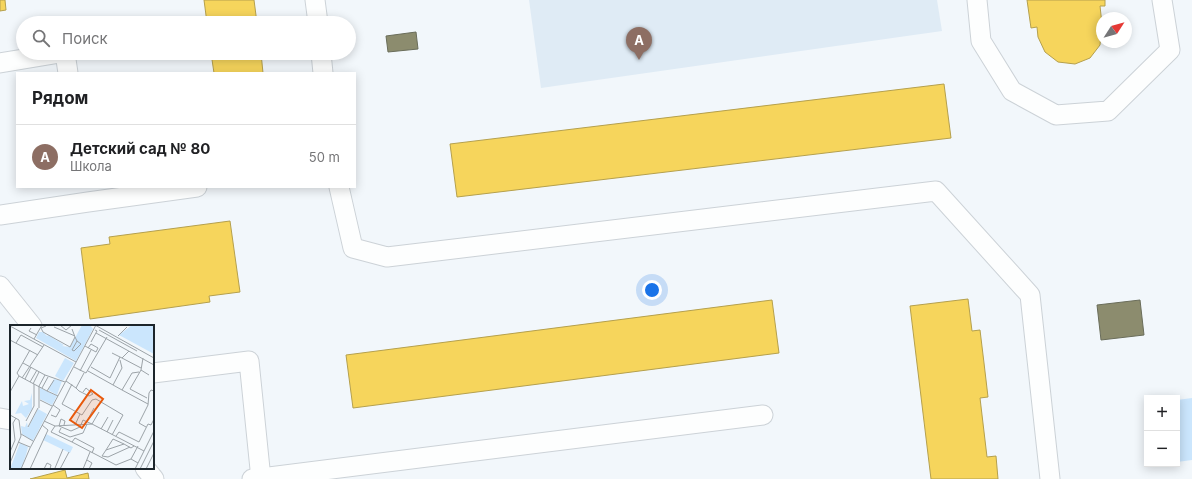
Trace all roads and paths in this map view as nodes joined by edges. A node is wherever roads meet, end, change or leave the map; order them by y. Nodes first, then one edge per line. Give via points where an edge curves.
1 (315, 0) edge
2 (977, 0) edge
3 (1162, 0) edge
4 (317, 16) edge
5 (16, 60) edge
6 (66, 60) edge
7 (322, 60) edge
8 (0, 62) edge
9 (68, 72) edge
10 (324, 72) edge
11 (181, 188) edge
12 (339, 188) edge
13 (87, 194) edge
14 (0, 215) edge
15 (0, 286) edge
16 (31, 325) edge
17 (154, 373) edge
18 (763, 415) dead end
19 (0, 418) edge
20 (10, 420) edge
21 (146, 469) edge
22 (258, 478) edge
23 (154, 479) edge
24 (1050, 479) edge

1 - 4 lane
2 - 3 lane via 981,41 1012,90 1056,115 1108,111 1170,50
5 - 8 lane
6 - 9 lane
7 - 10 lane
11 - 13 lane
12 - 24 lane via 353,248 387,257 936,191 1030,295
13 - 14 lane
15 - 16 lane
17 - 22 lane via 249,361
18 - 22 lane
19 - 20 lane
21 - 23 lane

